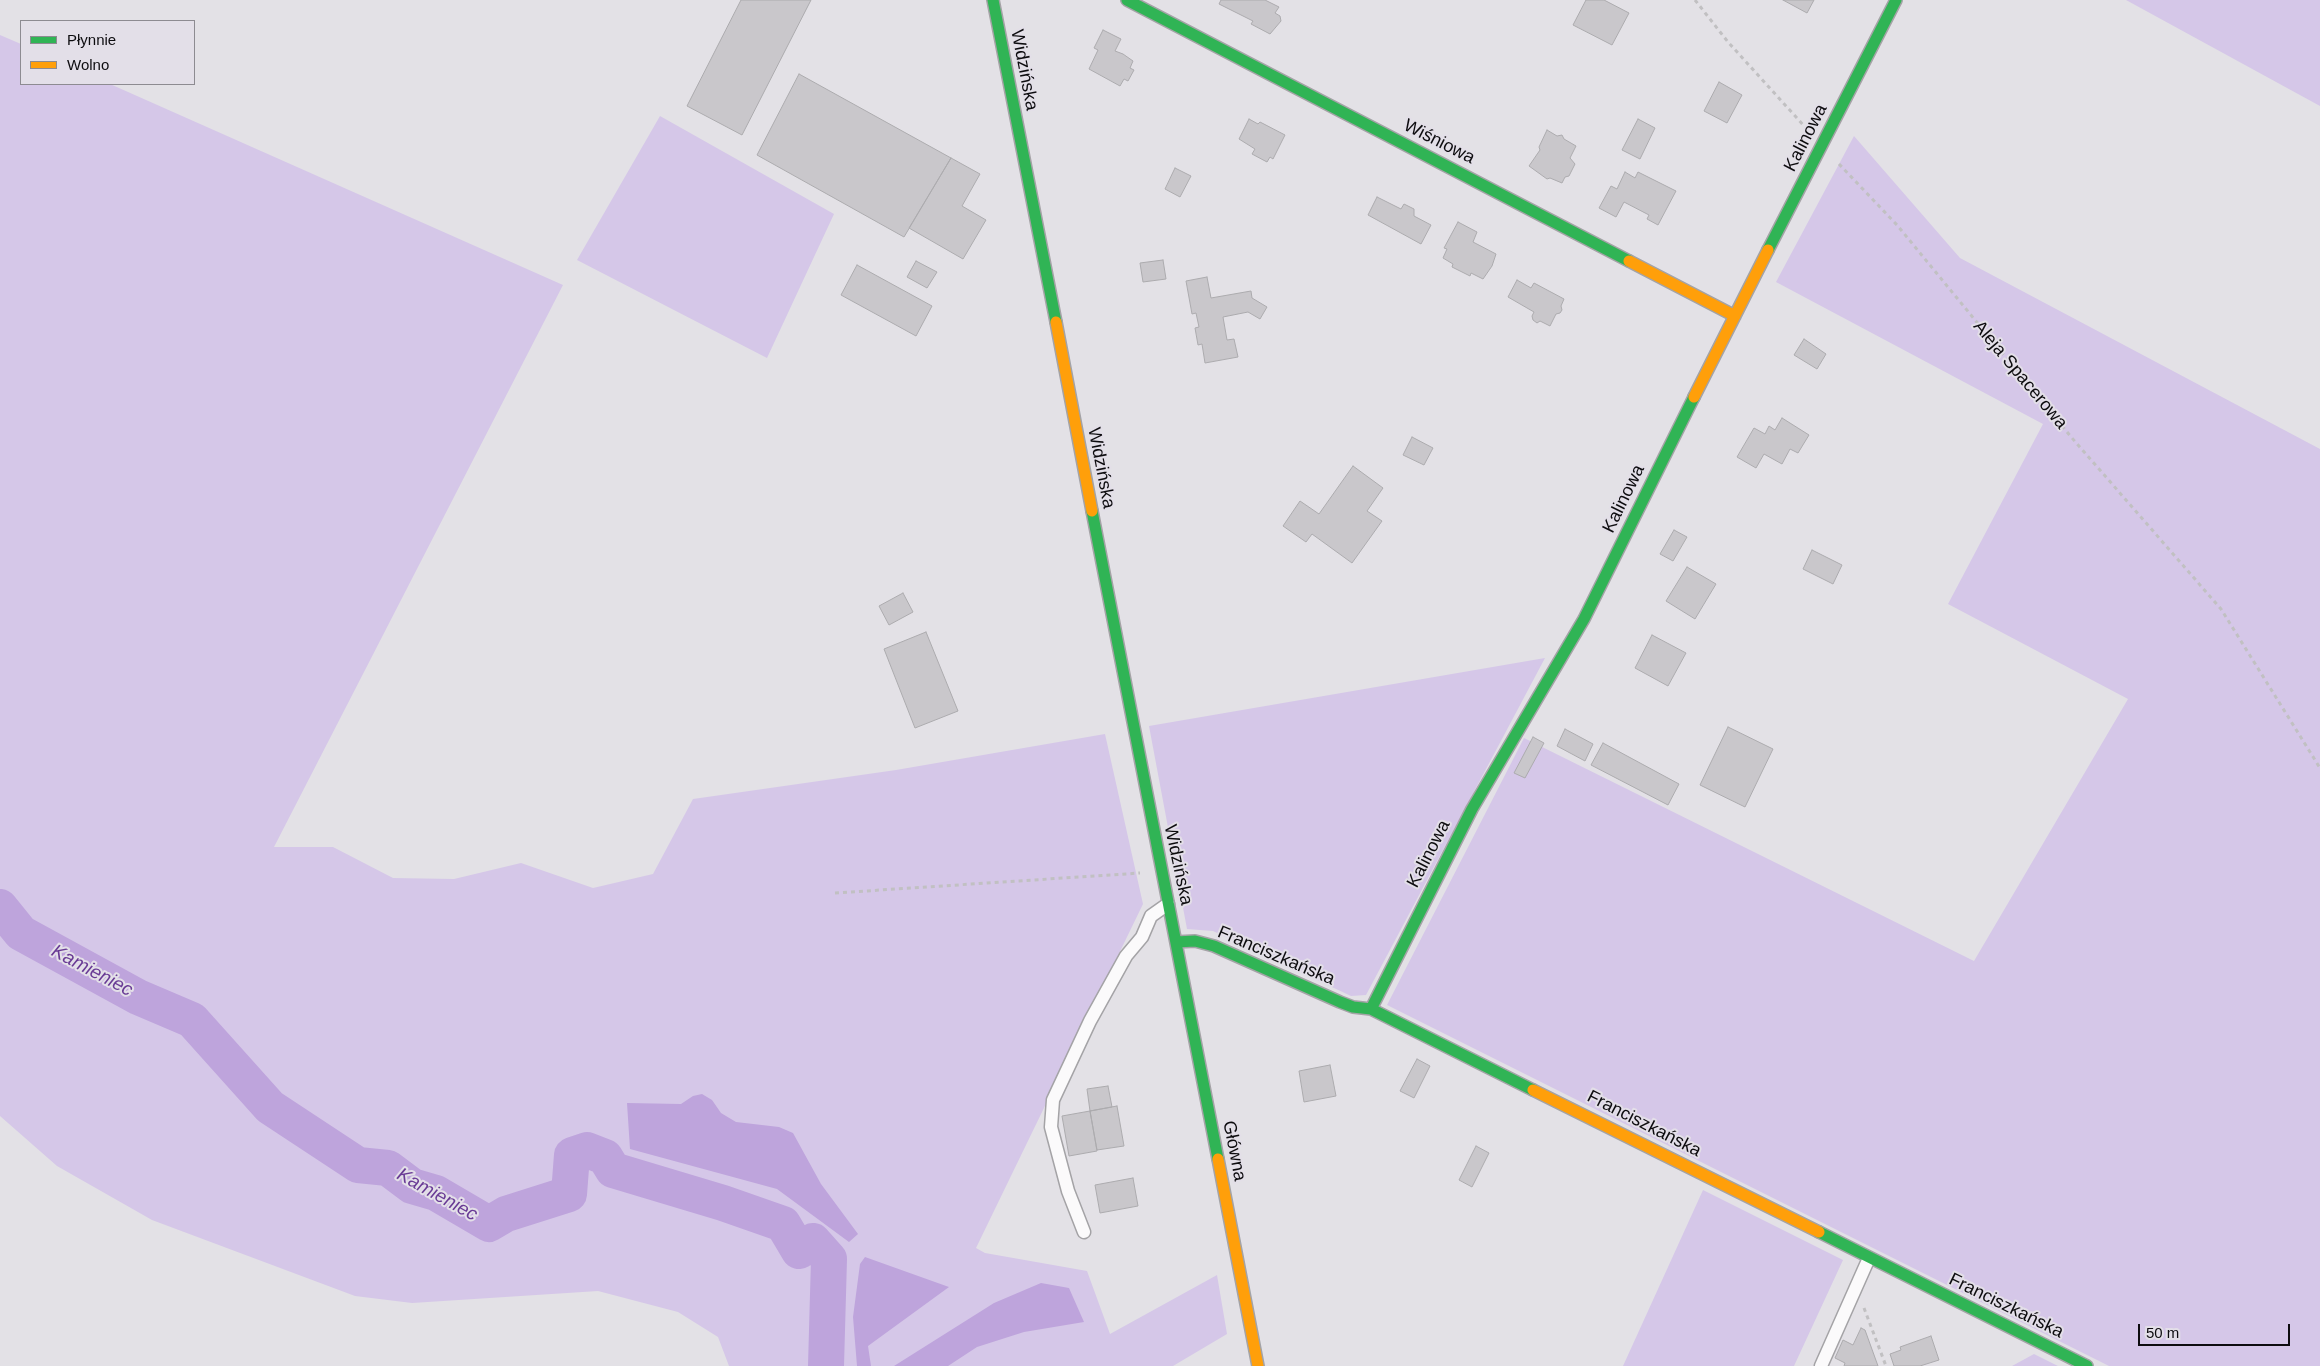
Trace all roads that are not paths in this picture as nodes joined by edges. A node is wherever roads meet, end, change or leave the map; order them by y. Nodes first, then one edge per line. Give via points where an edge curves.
1 (993, 0) edge
2 (1127, 0) edge
3 (1896, 0) edge
4 (1735, 316) junction
5 (1168, 904) junction
6 (1176, 942) junction
7 (1371, 1009) junction
8 (1084, 1232) dead end
9 (1869, 1258) junction
10 (1258, 1366) edge
11 (1820, 1366) edge
12 (2088, 1366) edge

1 - 5 street, Widzińska
2 - 4 street, Wiśniowa
3 - 4 street, Kalinowa
4 - 7 street, Kalinowa via 1584,619 1472,809
5 - 6 street, Widzińska
5 - 8 lane via 1152,916 1142,937 1126,956 1090,1021 1053,1100 1051,1126 1068,1191
6 - 7 street, Franciszkańska via 1195,941 1214,946 1340,1002
6 - 10 street, Główna
7 - 9 street, Franciszkańska
9 - 11 lane
9 - 12 street, Franciszkańska

